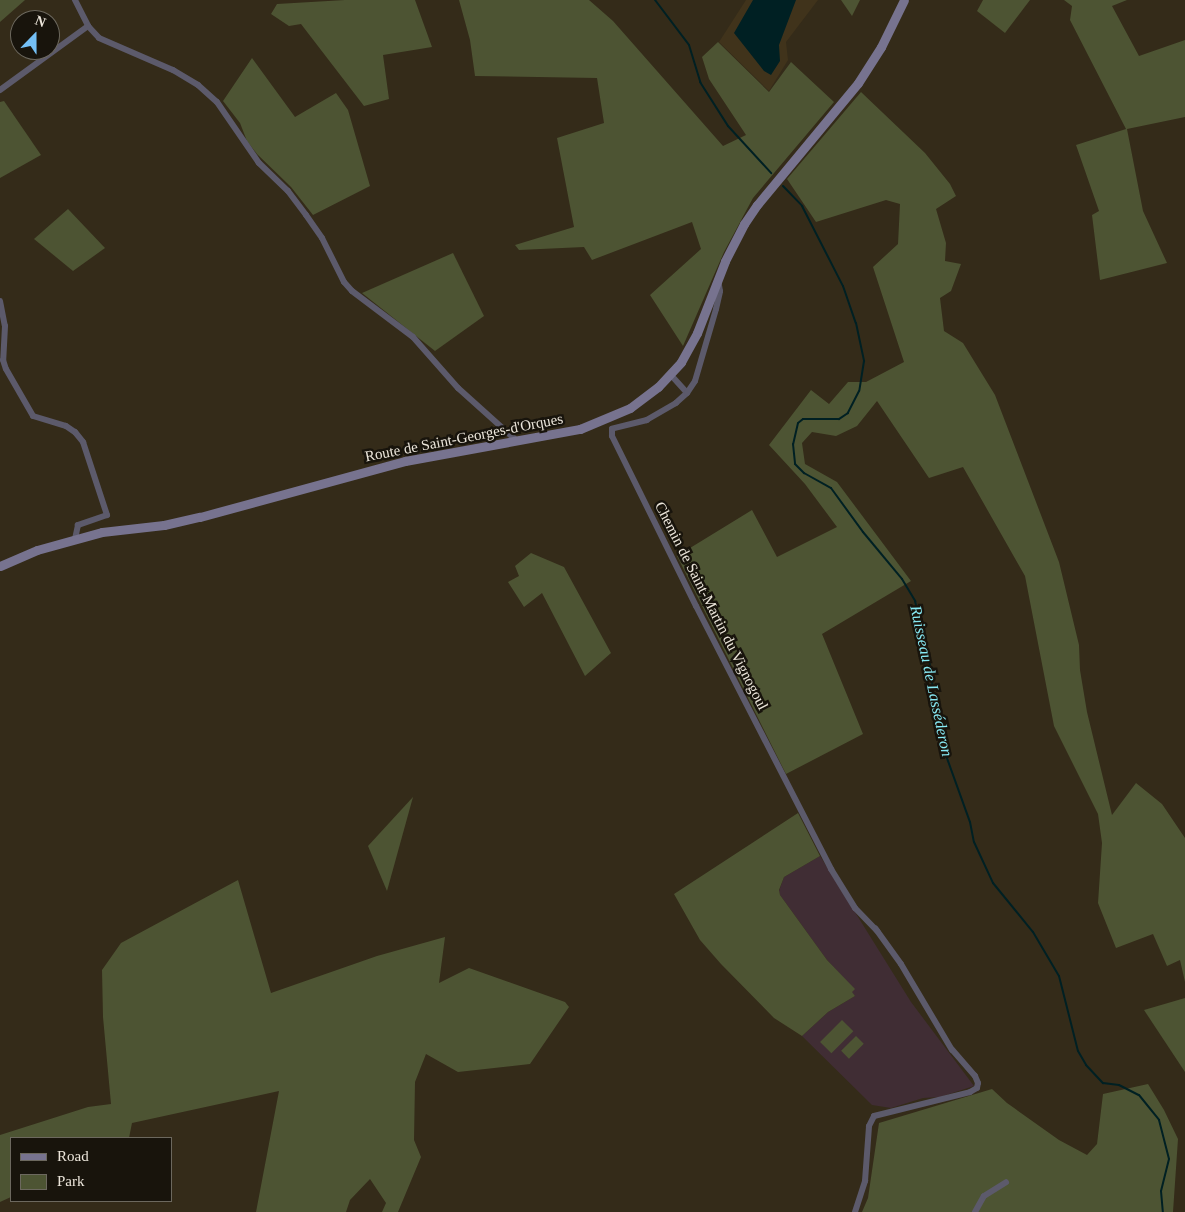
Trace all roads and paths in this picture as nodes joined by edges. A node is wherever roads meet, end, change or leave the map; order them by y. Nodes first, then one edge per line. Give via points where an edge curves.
1 (75, 0) edge
2 (904, 0) edge
3 (88, 26) junction
4 (0, 90) edge
5 (718, 280) junction
6 (0, 301) edge
7 (670, 374) junction
8 (687, 393) junction
9 (517, 441) junction
10 (75, 539) junction
11 (0, 566) edge
12 (1006, 1182) dead end
13 (855, 1212) edge
14 (975, 1212) edge

1 - 3 street
2 - 5 street, Route de Saint-Georges-d'Orques via 881,47 858,83 757,204 734,241
3 - 4 street
3 - 9 street via 99,38 198,85 217,102 248,148 306,215 322,238 344,282 413,336 458,388
5 - 7 street, Route de Saint-Georges-d'Orques via 697,333 681,362
5 - 8 street, Chemin de Saint-Martin du Vignogoul via 720,291 716,309 695,381
6 - 10 street via 5,326 6,369 33,416 66,426 83,442 107,515 78,525
7 - 8 street
7 - 9 street, Route de Saint-Georges-d'Orques via 644,399 617,416 580,430
8 - 13 street, Chemin de Saint-Martin du Vignogoul via 676,404 647,420 612,429 612,436 831,869 855,908 901,964 952,1050 978,1083 977,1088 970,1092 874,1116 869,1126 865,1180
9 - 10 street, Route de Saint-Georges-d'Orques via 396,464 164,525 102,532
10 - 11 street, Route de Saint-Georges-d'Orques via 36,550
12 - 14 street via 984,1196

